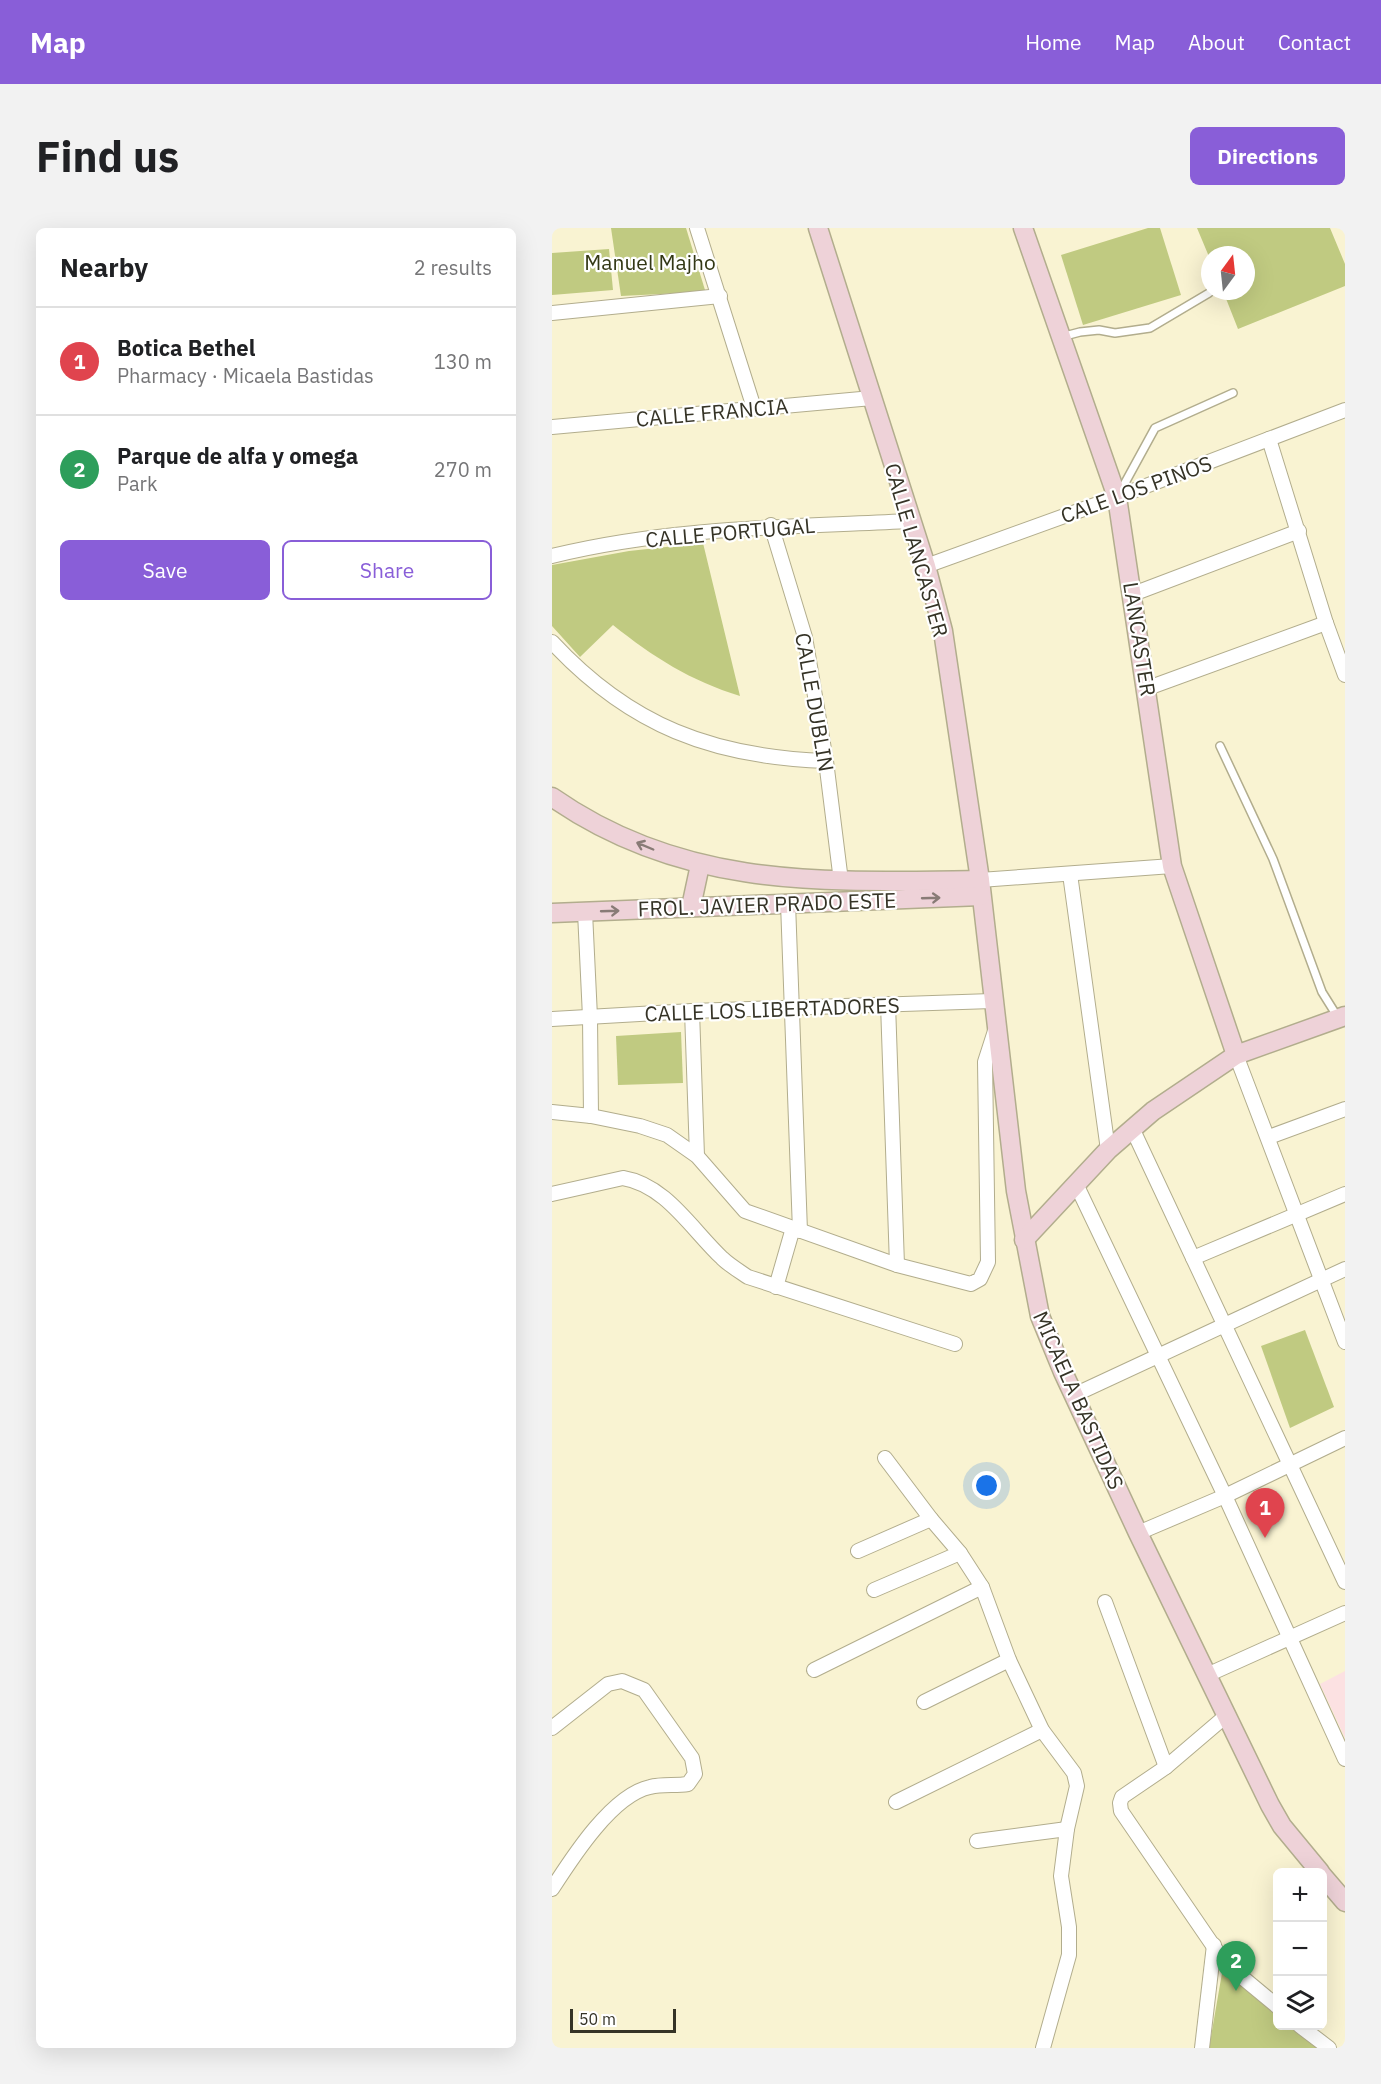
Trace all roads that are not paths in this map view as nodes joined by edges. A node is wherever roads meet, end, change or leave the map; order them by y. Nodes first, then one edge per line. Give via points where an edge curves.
1 (697, 228) edge
2 (818, 228) edge
3 (1023, 228) edge
4 (720, 296) junction
5 (1201, 297) edge
6 (552, 313) edge
7 (1061, 337) junction
8 (1233, 393) dead end
9 (872, 398) junction
10 (754, 408) junction
11 (1345, 410) edge
12 (552, 427) edge
13 (1269, 439) junction
14 (1117, 497) junction
15 (910, 521) junction
16 (771, 525) junction
17 (1299, 531) junction
18 (552, 556) edge
19 (926, 566) junction
20 (1133, 594) junction
21 (1326, 623) junction
22 (552, 642) edge
23 (1345, 675) edge
24 (1148, 688) junction
25 (1220, 746) dead end
26 (826, 761) junction
27 (552, 797) edge
28 (700, 865) junction
29 (1172, 866) junction
30 (1070, 874) junction
31 (841, 881) junction
32 (981, 888) junction
33 (788, 903) junction
34 (692, 907) junction
35 (585, 912) junction
36 (552, 913) edge
37 (992, 1001) junction
38 (888, 1004) junction
39 (793, 1007) junction
40 (692, 1011) junction
41 (590, 1017) junction
42 (1342, 1017) edge
43 (552, 1019) edge
44 (995, 1031) junction
45 (1236, 1055) junction
46 (1345, 1109) edge
47 (552, 1112) edge
48 (591, 1116) junction
49 (1132, 1128) junction
50 (1269, 1137) junction
51 (1108, 1150) junction
52 (697, 1156) junction
53 (1076, 1184) junction
54 (552, 1194) edge
55 (1345, 1194) edge
56 (1296, 1213) junction
57 (797, 1229) junction
58 (1024, 1240) junction
59 (1193, 1258) junction
60 (897, 1264) junction
61 (1345, 1269) edge
62 (1322, 1278) junction
63 (776, 1287) junction
64 (1224, 1326) junction
65 (1345, 1342) edge
66 (956, 1344) dead end
67 (1157, 1357) junction
68 (1074, 1395) junction
69 (1345, 1438) edge
70 (885, 1458) dead end
71 (1290, 1463) junction
72 (1225, 1496) junction
73 (931, 1519) junction
74 (1138, 1533) junction
75 (858, 1551) dead end
76 (960, 1553) junction
77 (1345, 1582) edge
78 (982, 1587) junction
79 (874, 1590) dead end
80 (1105, 1602) dead end
81 (1345, 1613) edge
82 (1290, 1638) junction
83 (1009, 1660) junction
84 (814, 1670) dead end
85 (1207, 1675) junction
86 (924, 1702) dead end
87 (1227, 1715) junction
88 (552, 1728) edge
89 (1042, 1730) junction
90 (1345, 1759) edge
91 (1166, 1767) junction
92 (896, 1802) dead end
93 (1067, 1829) junction
94 (977, 1841) dead end
95 (1316, 1868) edge
96 (1327, 1880) edge
97 (552, 1889) edge
98 (1344, 1898) edge
99 (1214, 1945) junction
100 (1273, 2003) edge
101 (1306, 2030) edge
102 (1043, 2048) edge
103 (1202, 2048) edge
104 (1329, 2048) edge

1 - 4 street
2 - 9 street, CALLE LANCASTER
3 - 7 street, LANCASTER
4 - 6 street
4 - 10 street
5 - 7 lane via 1150,328 1115,333 1099,330
7 - 14 street, LANCASTER
8 - 14 lane via 1155,428
9 - 10 street, CALLE FRANCIA
9 - 15 street, CALLE LANCASTER
10 - 12 street, CALLE FRANCIA
11 - 13 street, CALE LOS PINOS
13 - 14 street, CALE LOS PINOS
13 - 17 street
14 - 19 street, CALE LOS PINOS
14 - 20 street, LANCASTER
15 - 16 street, CALLE PORTUGAL
15 - 19 street, CALLE LANCASTER
16 - 18 street, CALLE PORTUGAL via 609,542
16 - 26 street, CALLE DUBLIN via 805,637
17 - 20 street
17 - 21 street
19 - 32 street, CALLE LANCASTER via 943,631
20 - 24 street, LANCASTER
21 - 23 street
21 - 24 street
22 - 26 street via 580,673 654,723 736,752 781,760
24 - 29 street, LANCASTER
25 - 42 lane via 1273,859 1323,992
26 - 31 street, CALLE DUBLIN
28 -> 27 street via 646,847
28 - 31 street
28 - 34 street
29 - 30 street
29 - 45 street, LANCASTER
30 - 32 street
30 - 51 street
31 - 32 street
33 -> 32 street, FROL. JAVIER PRADO ESTE
32 - 37 street, MICAELA BASTIDAS
33 - 34 street, FROL. JAVIER PRADO ESTE
33 - 39 street
35 -> 34 street, FROL. JAVIER PRADO ESTE
35 - 36 street, FROL. JAVIER PRADO ESTE
35 - 41 street
37 - 38 street, CALLE LOS LIBERTADORES
37 - 44 street, MICAELA BASTIDAS
38 - 39 street, CALLE LOS LIBERTADORES
38 - 60 street
39 - 40 street, CALLE LOS LIBERTADORES
39 - 57 street
40 - 41 street, CALLE LOS LIBERTADORES
40 - 52 street
41 - 43 street, CALLE LOS LIBERTADORES
41 - 48 street
42 - 45 street
44 - 58 street, MICAELA BASTIDAS
44 - 60 street via 985,1062 985,1272 971,1284
45 - 49 street
45 - 50 street
46 - 50 street
47 - 48 street
48 - 52 street via 667,1135
49 - 51 street
49 - 59 street
50 - 56 street
51 - 53 street
52 - 57 street via 746,1211
53 - 58 street
53 - 67 street
54 - 63 street via 623,1178 645,1184 686,1218 722,1258 748,1277
55 - 56 street
56 - 59 street
56 - 62 street
57 - 60 street
57 - 63 street
58 - 68 street, MICAELA BASTIDAS via 1040,1316
59 - 64 street
61 - 62 street
62 - 64 street
62 - 65 street
63 - 66 street
64 - 67 street
64 - 71 street
67 - 68 street
67 - 72 street
68 - 74 street, MICAELA BASTIDAS
69 - 71 street
70 - 73 street
71 - 72 street
71 - 77 street
72 - 74 street
72 - 82 street
73 - 75 street
73 - 76 street
74 - 85 street, MICAELA BASTIDAS
76 - 78 street
76 - 79 street
78 - 83 street
78 - 84 street
80 - 91 street
81 - 82 street
82 - 85 street
82 - 90 street
83 - 86 street
83 - 89 street
85 - 87 street, MICAELA BASTIDAS
87 - 91 street
87 - 95 street, MICAELA BASTIDAS via 1282,1826
88 - 97 street via 608,1684 622,1681 644,1690 692,1758 695,1774 688,1784 651,1786 636,1792 590,1831
89 - 92 street
89 - 93 street via 1074,1773 1077,1786
91 - 99 street via 1122,1797 1121,1811
93 - 94 street
93 - 102 street via 1061,1876 1069,1955
96 - 98 street, MICAELA BASTIDAS
99 - 100 street via 1235,1974
99 - 103 street
101 - 104 street

